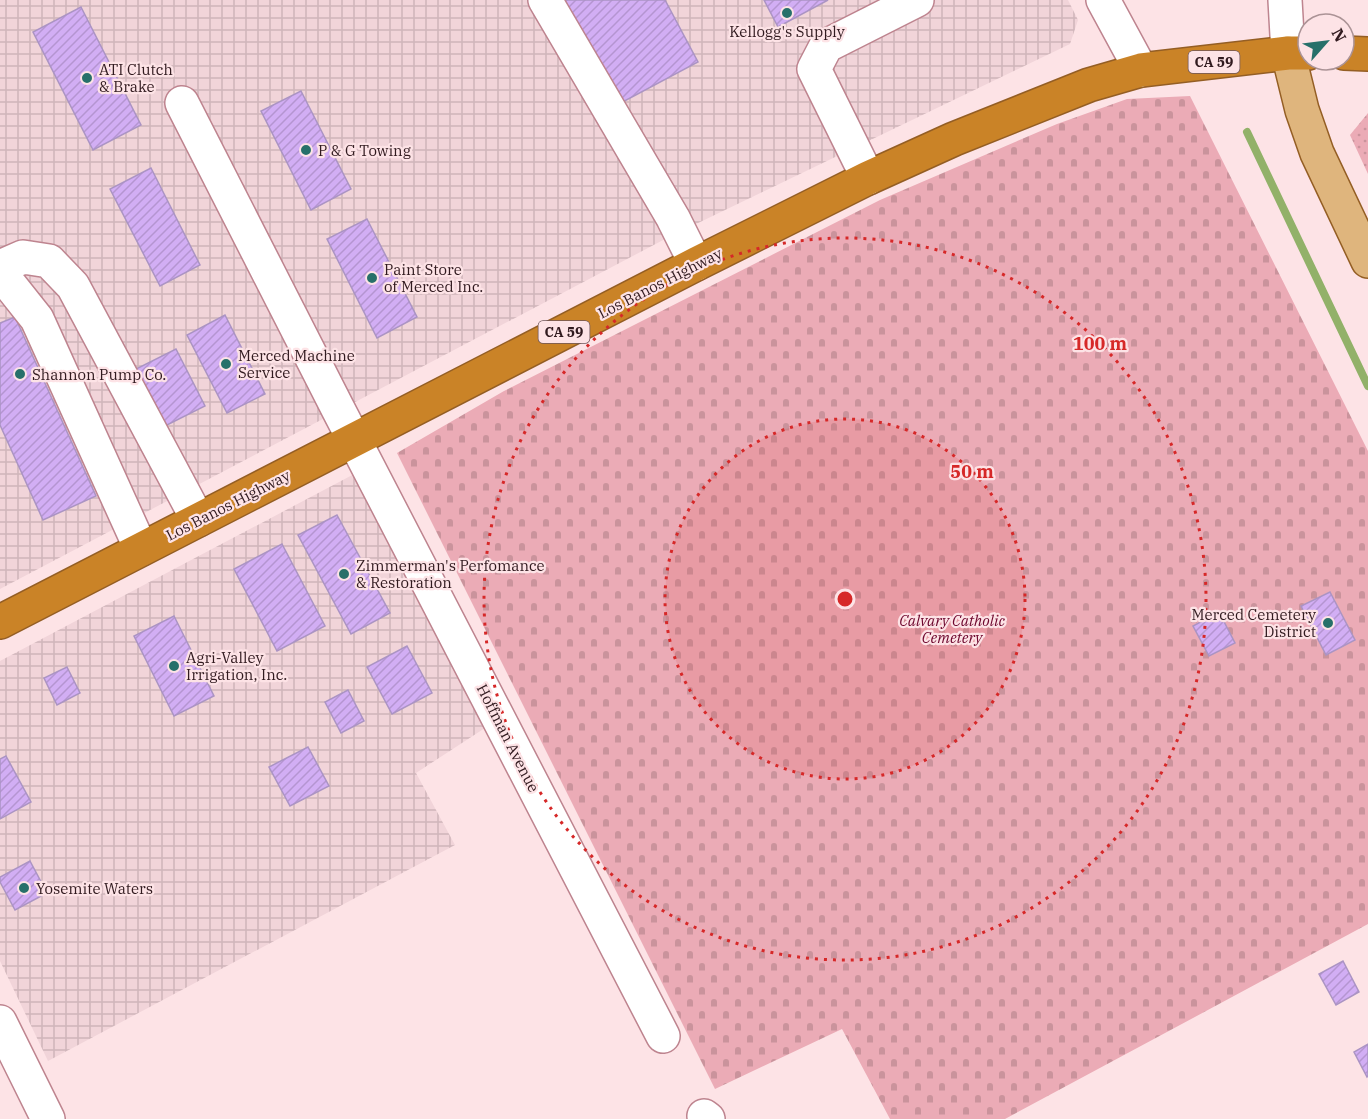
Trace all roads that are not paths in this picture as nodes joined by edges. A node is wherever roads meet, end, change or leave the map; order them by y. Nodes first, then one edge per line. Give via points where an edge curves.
1 (545, 0) edge
2 (917, 0) edge
3 (1103, 0) edge
4 (1285, 0) edge
5 (1296, 45) edge
6 (1296, 53) edge
7 (1141, 70) junction
8 (1299, 72) edge
9 (182, 103) dead end
10 (868, 178) junction
11 (1368, 261) edge
12 (696, 264) junction
13 (0, 267) edge
14 (0, 280) edge
15 (354, 439) junction
16 (198, 520) junction
17 (141, 549) junction
18 (0, 622) edge
19 (0, 1022) edge
20 (663, 1036) dead end
21 (48, 1119) edge

1 - 12 street
2 - 10 street via 826,46 814,69
3 - 7 street
4 - 5 street
6 - 7 highway, CA 59
7 - 10 highway, Los Banos Highway / CA 59 via 1045,102
8 - 11 main road via 1302,110 1317,153
9 - 15 street, Hoffman Avenue
10 - 12 highway, Los Banos Highway / CA 59
12 - 15 highway, Los Banos Highway / CA 59
13 - 16 street via 23,257 50,261 73,286
14 - 17 street via 10,285 37,319
15 - 16 highway, Los Banos Highway / CA 59
15 - 20 street, Hoffman Avenue
16 - 17 highway, Los Banos Highway / CA 59
17 - 18 highway, Los Banos Highway / CA 59
19 - 21 street

